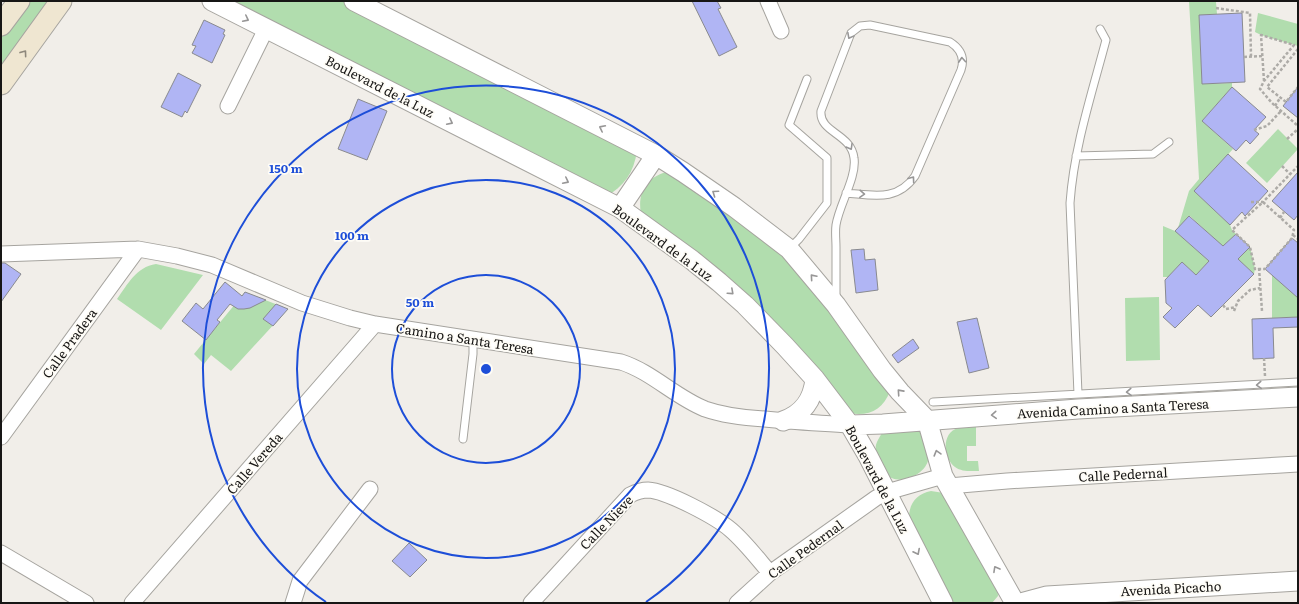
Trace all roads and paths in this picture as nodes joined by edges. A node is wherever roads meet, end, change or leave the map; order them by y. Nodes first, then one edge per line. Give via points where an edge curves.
1 (19, 1) edge
2 (61, 1) edge
3 (212, 1) edge
4 (354, 1) edge
5 (768, 1) edge
6 (1216, 8) dead end
7 (1, 25) edge
8 (266, 29) junction
9 (1100, 29) dead end
10 (781, 31) dead end
11 (1298, 49) edge
12 (1287, 54) junction
13 (1252, 56) junction
14 (1262, 56) junction
15 (1244, 57) dead end
16 (1292, 58) junction
17 (807, 79) dead end
18 (1264, 81) junction
19 (1, 84) edge
20 (1298, 88) edge
21 (1280, 98) junction
22 (228, 106) dead end
23 (1275, 106) junction
24 (1281, 111) junction
25 (1298, 127) edge
26 (1254, 130) dead end
27 (1287, 139) dead end
28 (1169, 142) dead end
29 (656, 155) junction
30 (1076, 156) junction
31 (1282, 166) dead end
32 (1298, 166) edge
33 (1290, 174) junction
34 (846, 193) junction
35 (1251, 202) dead end
36 (1263, 202) junction
37 (620, 208) junction
38 (1284, 212) dead end
39 (1280, 218) junction
40 (1293, 235) junction
41 (1298, 239) edge
42 (138, 249) junction
43 (789, 250) junction
44 (1, 254) edge
45 (1259, 268) junction
46 (1260, 288) junction
47 (836, 305) junction
48 (1223, 306) dead end
49 (1236, 307) junction
50 (1234, 311) dead end
51 (1262, 311) dead end
52 (375, 324) junction
53 (473, 340) junction
54 (1264, 358) dead end
55 (815, 379) junction
56 (1298, 382) edge
57 (1265, 384) junction
58 (1278, 391) junction
59 (1242, 393) junction
60 (1078, 394) junction
61 (1165, 397) junction
62 (1298, 397) edge
63 (933, 402) dead end
64 (927, 420) junction
65 (783, 421) junction
66 (850, 425) junction
67 (1, 437) edge
68 (463, 439) dead end
69 (1298, 464) edge
70 (946, 481) junction
71 (370, 489) dead end
72 (886, 492) junction
73 (1, 553) edge
74 (770, 573) junction
75 (1298, 581) edge
76 (86, 603) edge
77 (132, 603) edge
78 (293, 603) edge
79 (531, 603) edge
80 (737, 603) edge
81 (943, 603) edge
82 (1015, 603) edge
83 (1021, 603) edge

1 - 7 main road
19 -> 2 main road
3 -> 8 street, Boulevard de la Luz
29 -> 4 street
5 - 10 street
6 - 13 path via 1250,13
8 - 22 street
8 -> 37 street, Boulevard de la Luz
9 - 30 lane via 1106,40
11 - 16 path
12 - 14 path via 1294,44 1261,35
12 - 16 path
12 - 18 path
13 - 14 path
13 - 15 path
14 - 18 path
16 - 21 path via 1267,87
17 - 43 lane via 789,125 827,158 827,203
18 - 23 path via 1260,89
20 - 21 path via 1286,102
21 - 23 path
23 - 24 path
24 - 25 path
24 - 26 path via 1267,126
25 - 27 path
28 - 30 lane via 1153,154
29 - 37 street
43 -> 29 street via 734,207
30 - 60 lane via 1070,203
31 - 33 path
32 - 33 path
33 - 36 path
34 -> 34 lane via 886,195 901,190 915,176 961,70 962,55 955,45 870,25 860,26 851,33 820,115 825,126 846,140 853,152 854,165
34 - 47 lane via 836,225
35 - 36 path
36 - 39 path
36 - 45 path via 1232,230 1250,247 1255,269
37 -> 55 street, Boulevard de la Luz via 719,282 765,325
38 - 39 path
39 - 40 path via 1294,230
40 - 41 path
40 - 45 path via 1265,269
42 - 44 street, Camino a Santa Teresa
42 - 52 street, Camino a Santa Teresa via 212,265 332,313
42 - 67 street, Calle Pradera
47 -> 43 street
45 - 46 path
46 - 49 path via 1250,290 1238,301
46 - 51 path
64 -> 47 street via 900,392
48 - 49 path via 1226,309
49 - 50 path
52 - 53 street, Camino a Santa Teresa
52 - 77 street, Calle Vereda
53 - 65 street, Camino a Santa Teresa via 620,362 642,370 705,409 727,415
53 - 68 lane
54 - 57 path
55 - 65 street via 813,394 805,407
55 - 66 street, Boulevard de la Luz
56 - 58 lane
57 - 58 lane
57 -> 59 lane
58 - 59 street, Avenida Camino a Santa Teresa
58 - 62 street, Avenida Camino a Santa Teresa
59 - 61 street, Avenida Camino a Santa Teresa
61 -> 60 lane
60 - 63 lane
61 -> 64 street, Avenida Camino a Santa Teresa
64 - 66 street, Camino a Santa Teresa
70 -> 64 street
65 - 66 street, Camino a Santa Teresa
66 - 72 street, Boulevard de la Luz
69 - 70 street, Calle Pedernal via 1022,480
70 - 72 street, Calle Pedernal
82 -> 70 street
71 - 78 street via 300,581
72 - 74 street, Calle Pedernal
72 -> 81 street, Boulevard de la Luz
73 - 76 street
74 - 79 street, Calle Nieve via 732,530 721,522 664,494 641,491 630,495
74 - 80 street, Calle Pedernal
75 - 83 street, Avenida Picacho via 1047,596

